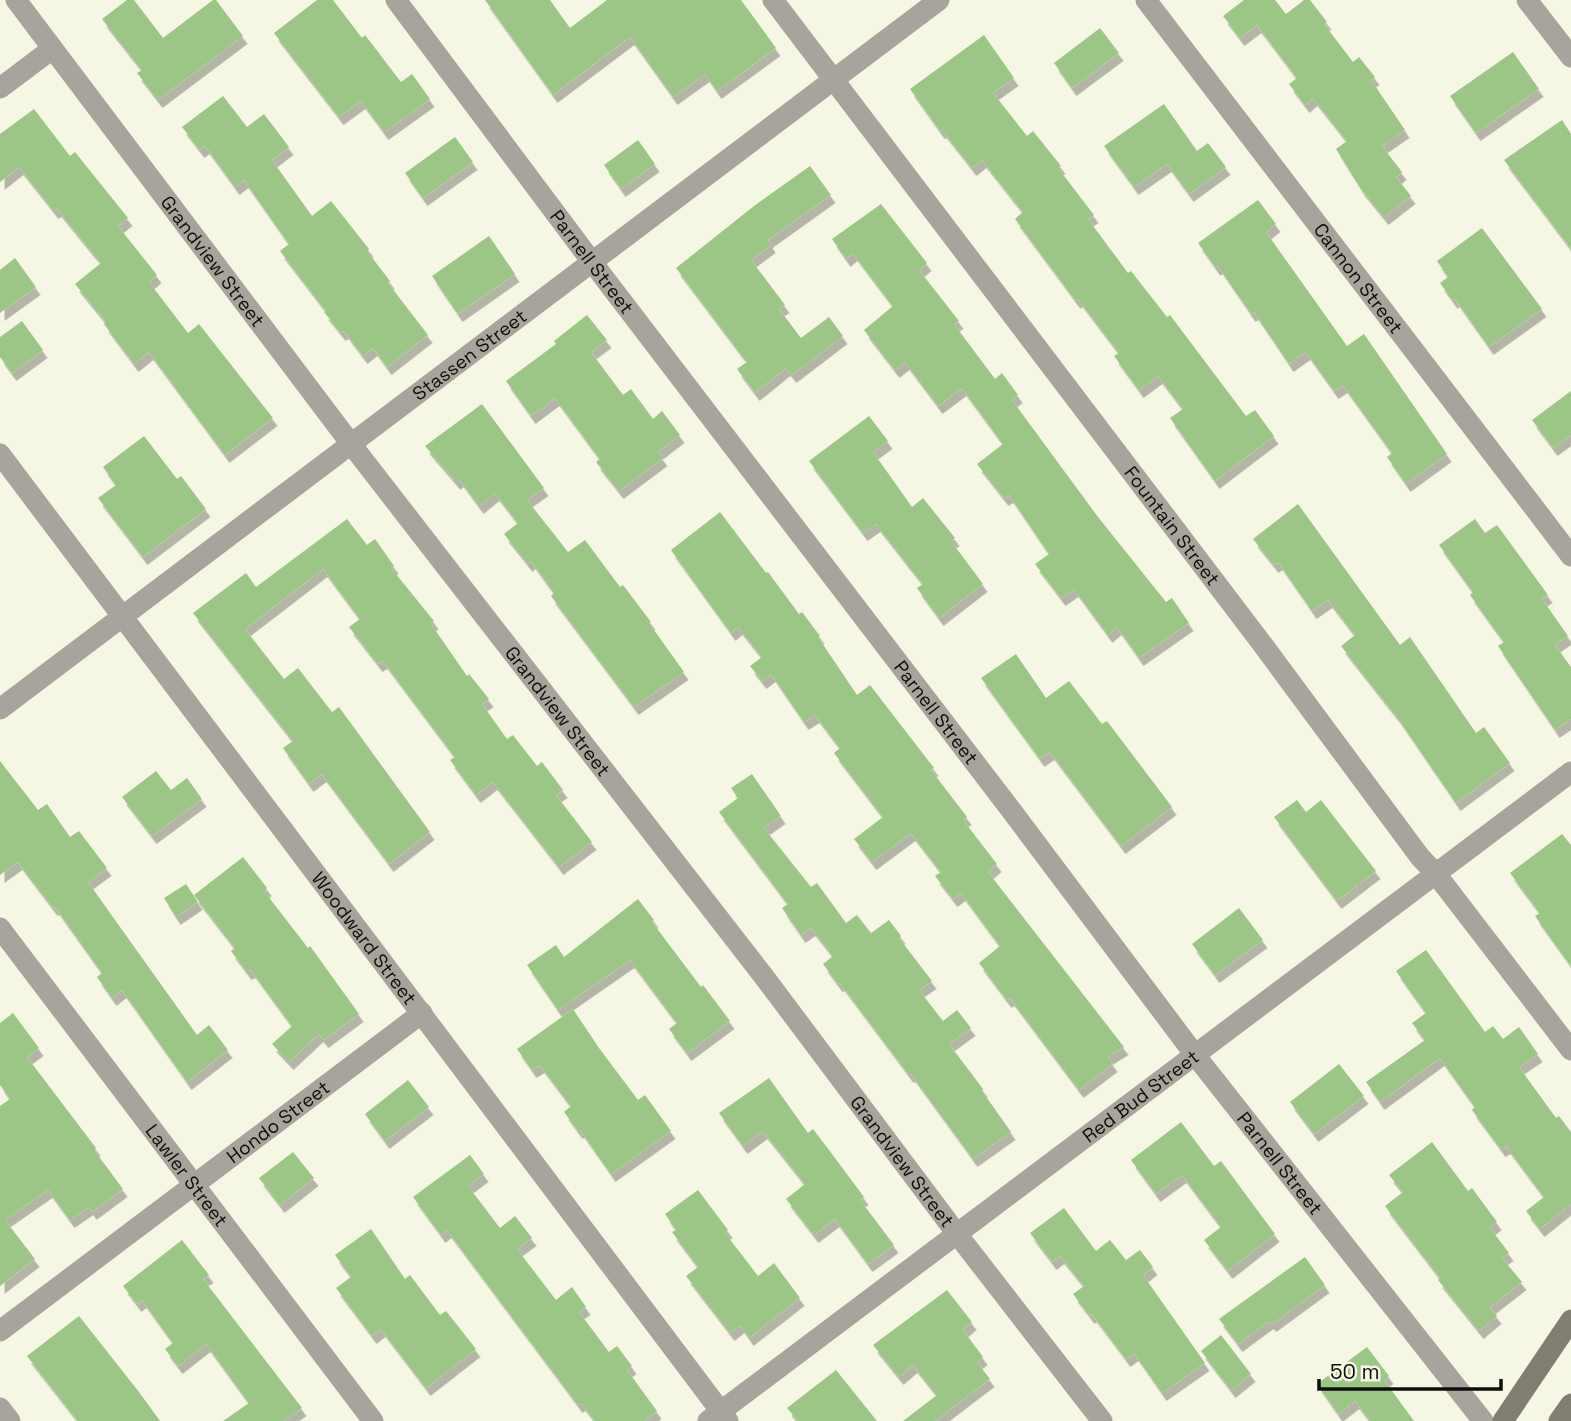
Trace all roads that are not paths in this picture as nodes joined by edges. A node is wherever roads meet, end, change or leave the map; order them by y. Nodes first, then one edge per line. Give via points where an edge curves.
1 (16, 0) edge
2 (396, 0) edge
3 (773, 0) edge
4 (939, 0) edge
5 (1146, 0) edge
6 (1527, 0) edge
7 (52, 49) junction
8 (1571, 57) edge
9 (833, 80) junction
10 (0, 88) edge
11 (592, 262) junction
12 (351, 444) junction
13 (0, 454) edge
14 (1571, 556) edge
15 (121, 617) junction
16 (0, 709) edge
17 (1571, 772) edge
18 (1436, 874) junction
19 (0, 928) edge
20 (422, 1013) junction
21 (1571, 1050) edge
22 (1195, 1055) junction
23 (195, 1184) junction
24 (957, 1234) junction
25 (1571, 1320) edge
26 (0, 1331) edge
27 (1571, 1404) edge
28 (0, 1408) edge
29 (719, 1418) edge
30 (10, 1421) edge
31 (373, 1421) edge
32 (1102, 1421) edge
33 (1483, 1421) edge
34 (1503, 1421) edge
35 (1559, 1421) edge

1 - 7 street, Grandview Street
2 - 11 street, Parnell Street
3 - 9 street, Fountain Street
4 - 9 street, Stassen Street
5 - 14 street, Cannon Street
6 - 8 street
7 - 10 street
7 - 12 street, Grandview Street
9 - 11 street, Stassen Street
9 - 18 street, Fountain Street
11 - 12 street, Stassen Street
11 - 22 street, Parnell Street
12 - 15 street, Stassen Street
12 - 24 street, Grandview Street
13 - 15 street, Woodward Street
15 - 16 street, Stassen Street
15 - 20 street, Woodward Street
17 - 18 street, Red Bud Street
18 - 21 street, Fountain Street
18 - 22 street, Red Bud Street
19 - 23 street, Lawler Street
20 - 23 street, Hondo Street
20 - 29 street, Woodward Street
22 - 24 street, Red Bud Street
22 - 33 street, Parnell Street
23 - 26 street, Hondo Street
23 - 31 street, Lawler Street
24 - 29 street, Red Bud Street
24 - 32 street, Grandview Street
25 - 34 main road
27 - 35 main road
28 - 30 street

